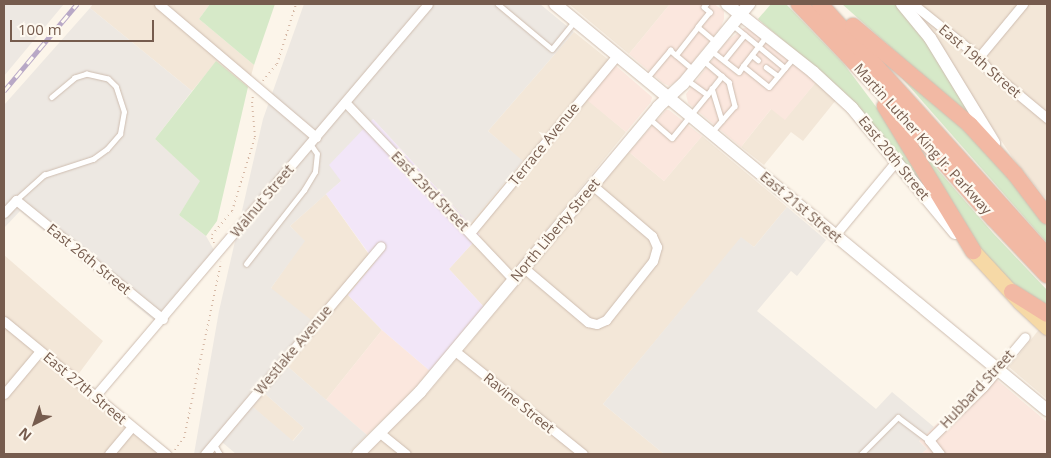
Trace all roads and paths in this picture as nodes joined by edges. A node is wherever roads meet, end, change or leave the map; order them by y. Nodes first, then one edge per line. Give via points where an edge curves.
1 (158, 4) edge
2 (428, 4) edge
3 (498, 4) edge
4 (555, 4) edge
5 (707, 4) edge
6 (727, 4) edge
7 (799, 4) edge
8 (822, 4) edge
9 (902, 4) edge
10 (913, 4) edge
11 (1023, 4) edge
12 (745, 9) edge
13 (575, 20) junction
14 (732, 25) junction
15 (698, 27) junction
16 (744, 35) junction
17 (768, 35) junction
18 (714, 46) junction
19 (758, 47) junction
20 (617, 55) junction
21 (676, 55) junction
22 (752, 55) junction
23 (794, 57) junction
24 (979, 58) junction
25 (703, 60) junction
26 (724, 60) junction
27 (758, 60) dead end
28 (743, 66) junction
29 (766, 67) dead end
30 (784, 68) junction
31 (691, 75) junction
32 (722, 76) junction
33 (778, 76) junction
34 (646, 79) junction
35 (712, 88) junction
36 (880, 89) junction
37 (707, 95) junction
38 (52, 97) dead end
39 (669, 99) junction
40 (345, 102) junction
41 (690, 116) junction
42 (649, 118) junction
43 (1047, 118) edge
44 (722, 120) junction
45 (712, 133) junction
46 (313, 140) junction
47 (897, 160) junction
48 (1015, 174) junction
49 (592, 185) junction
50 (16, 200) junction
51 (1047, 208) edge
52 (4, 214) edge
53 (1047, 216) edge
54 (470, 234) junction
55 (835, 235) junction
56 (381, 246) dead end
57 (973, 251) junction
58 (1047, 256) edge
59 (246, 264) dead end
60 (524, 268) junction
61 (1047, 275) edge
62 (514, 280) junction
63 (1012, 292) junction
64 (1047, 314) edge
65 (163, 318) junction
66 (4, 321) edge
67 (1047, 327) edge
68 (1025, 337) dead end
69 (40, 351) junction
70 (455, 351) junction
71 (998, 370) junction
72 (4, 394) edge
73 (95, 396) junction
74 (1047, 410) edge
75 (132, 427) junction
76 (380, 434) junction
77 (929, 440) junction
78 (214, 444) junction
79 (109, 454) edge
80 (166, 454) edge
81 (205, 454) edge
82 (220, 454) edge
83 (358, 454) edge
84 (406, 454) edge
85 (583, 454) edge
86 (861, 454) edge
87 (940, 454) edge

1 - 46 street
2 - 40 street, Walnut Street
3 - 13 lane via 552,49
4 - 13 street, East 21st Street
5 - 15 lane via 704,7 710,12
6 - 12 street, East 20th Street
7 - 36 highway, Martin Luther King Jr. Parkway
8 - 48 highway via 876,44 962,117
8 - 58 highway, Martin Luther King Jr. Parkway
9 - 48 street via 930,38
10 - 24 street, East 19th Street
11 - 24 street
12 - 14 street, North Liberty Street
12 - 17 street, East 20th Street
13 - 20 street, East 21st Street
14 - 16 lane
14 - 18 street, North Liberty Street
15 - 18 lane
15 - 21 lane
16 - 19 lane
16 - 26 lane
17 - 19 lane
17 - 23 street, East 20th Street
18 - 25 street, North Liberty Street
18 - 26 lane
19 - 22 lane
19 - 30 lane
20 - 34 street, East 21st Street
20 - 54 street, Terrace Avenue
21 - 31 lane
21 - 34 lane via 670,50
22 - 27 lane
22 - 28 lane
23 - 30 lane
23 - 47 street, East 20th Street via 852,108
24 - 43 street, East 19th Street
25 - 31 street, North Liberty Street
25 - 32 lane
26 - 28 lane via 738,72
28 - 33 lane via 769,87
29 - 33 lane
30 - 33 lane
31 - 37 lane
31 - 39 street, North Liberty Street
32 - 35 lane
32 - 44 lane via 729,82 735,106
34 - 39 street, East 21st Street
35 - 37 lane
35 - 44 lane
36 - 57 highway via 884,106
36 - 61 highway, Martin Luther King Jr. Parkway
37 - 41 lane
38 - 50 lane via 75,78 87,74 108,79 116,87 124,112 120,134 93,159 44,175
39 - 41 street, East 21st Street
39 - 42 street, North Liberty Street
40 - 46 street, Walnut Street
40 - 54 street, East 23rd Street
41 - 42 lane via 672,138
41 - 45 street, East 21st Street
42 - 49 street, North Liberty Street
44 - 45 lane
45 - 55 street, East 21st Street
46 - 59 lane via 317,154 315,172
46 - 65 street, Walnut Street
47 - 55 street
47 - 57 street, East 20th Street
48 - 51 main road
48 - 53 highway
49 - 60 street, North Liberty Street
49 - 60 street via 652,236 657,246 653,261 606,320 597,324 588,322
50 - 52 street
50 - 65 street, East 26th Street
54 - 62 street, East 23rd Street
55 - 71 street, East 21st Street
56 - 78 street, Westlake Avenue
57 - 63 main road, East 20th Street
60 - 62 street, North Liberty Street
62 - 70 street, North Liberty Street
63 - 64 highway
63 - 67 main road, East 20th Street
65 - 73 street, Walnut Street
66 - 69 street, East 27th Street
68 - 71 street, Hubbard Street
69 - 72 street
69 - 73 street, East 27th Street
70 - 76 street, North Liberty Street
70 - 85 street, Ravine Street
71 - 74 street, East 21st Street
71 - 77 street, Hubbard Street
73 - 75 street, East 27th Street
75 - 79 street
75 - 80 street, East 27th Street
76 - 83 street, North Liberty Street
76 - 84 street
77 - 86 lane via 898,417
77 - 87 street
78 - 81 street, Westlake Avenue
78 - 82 lane

